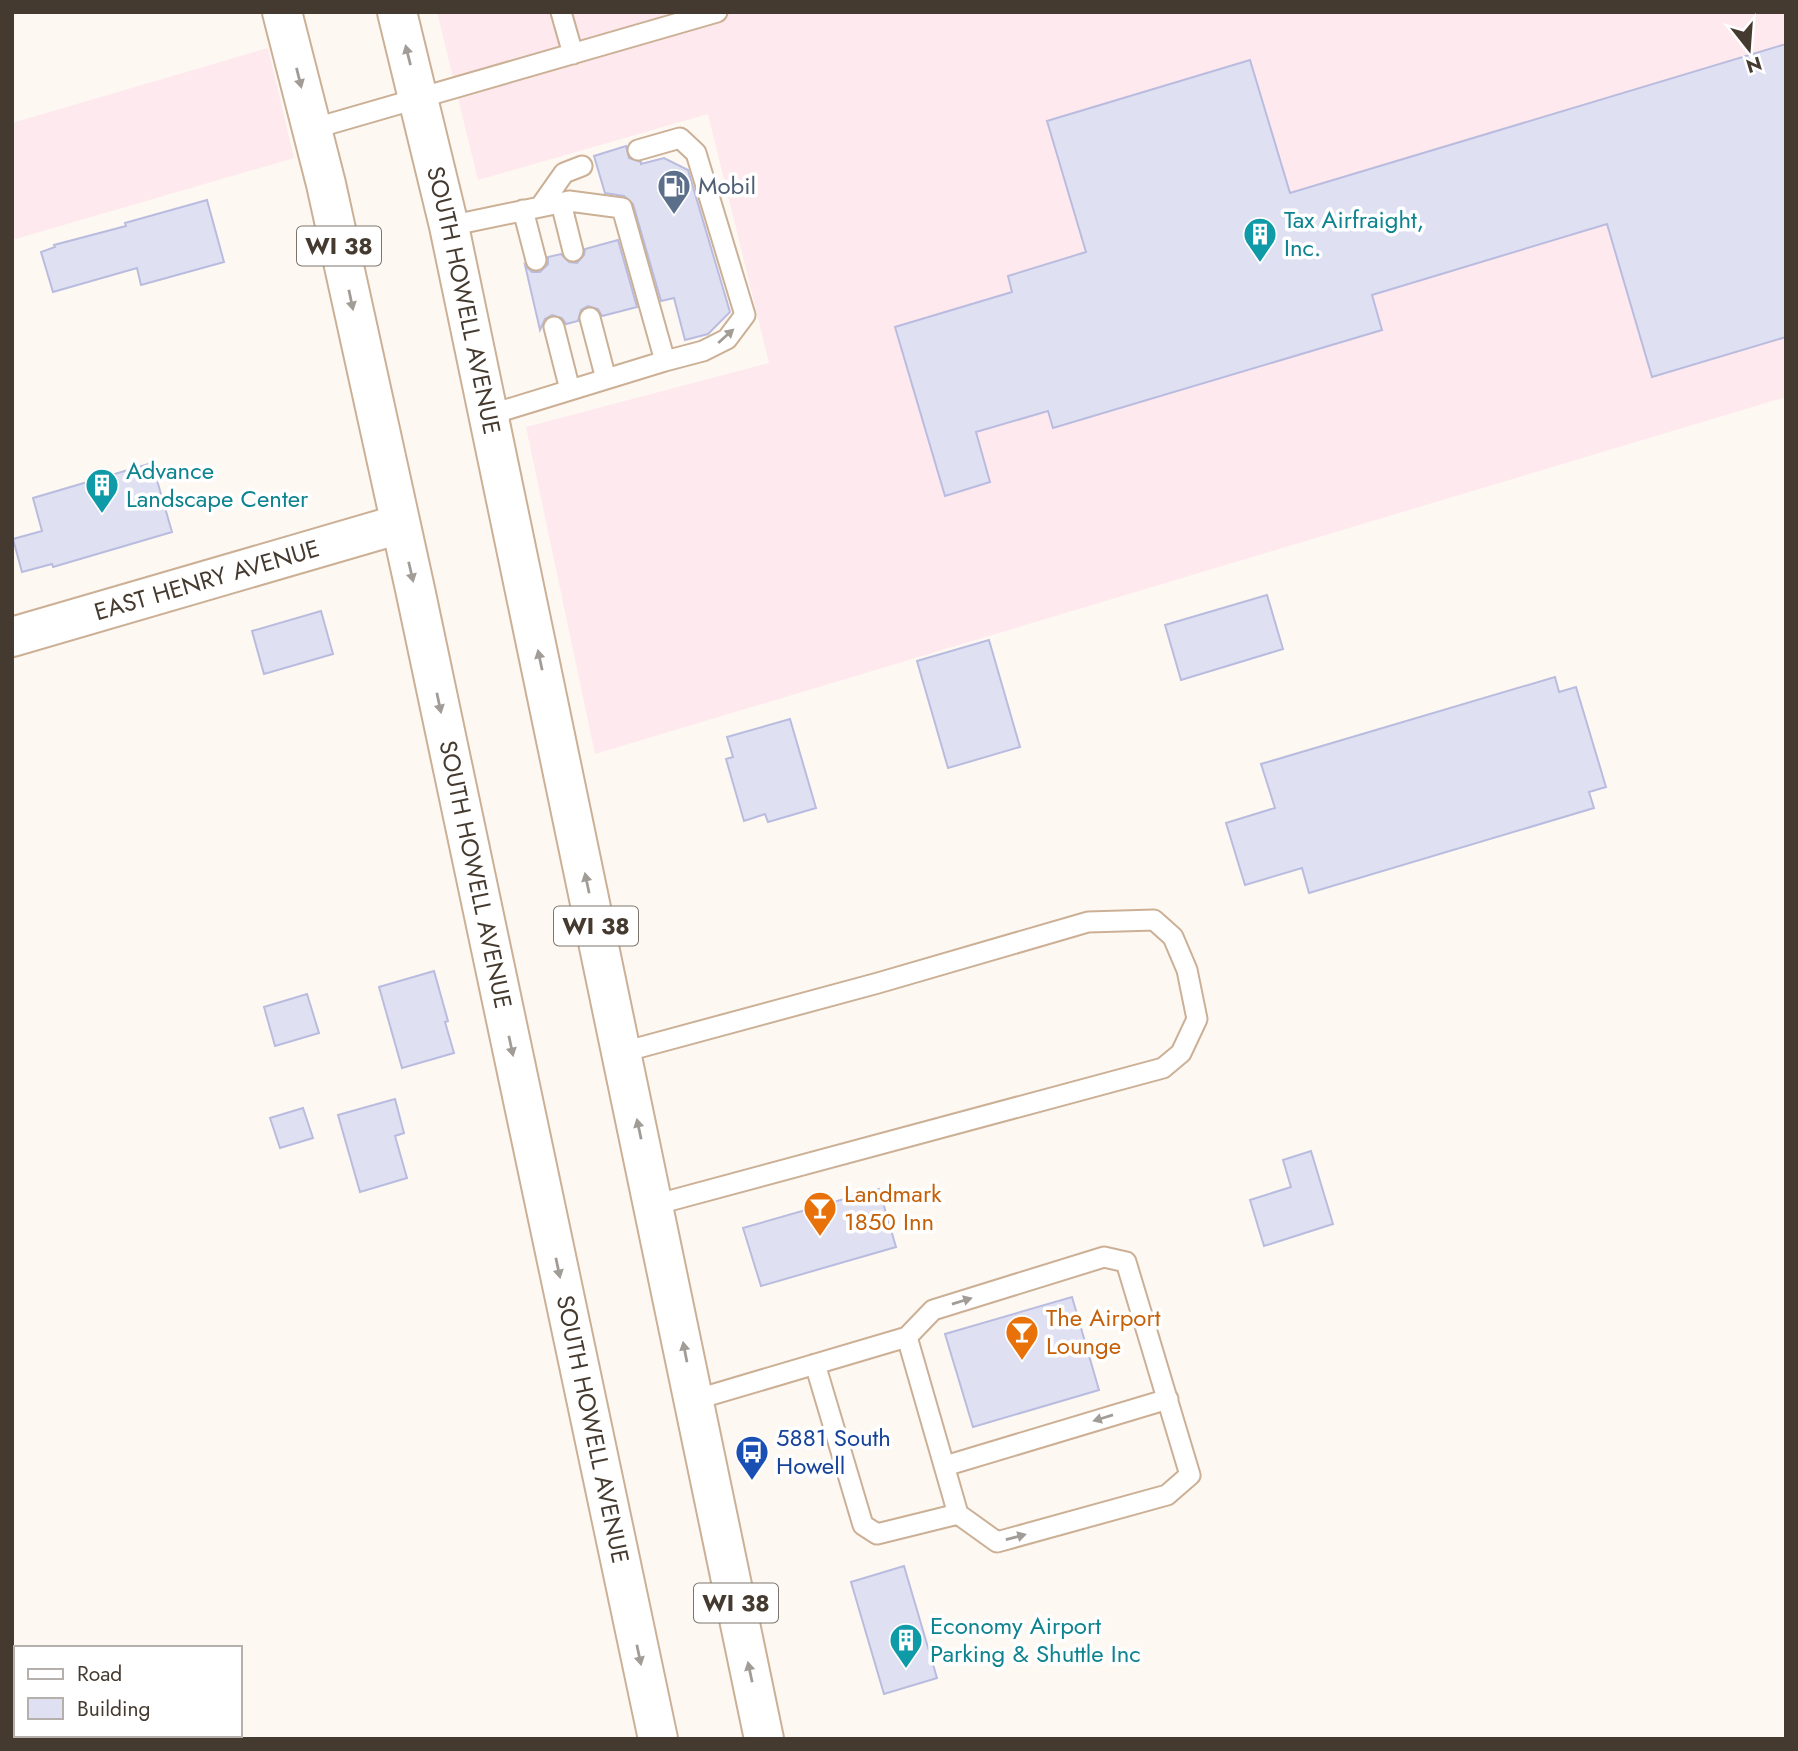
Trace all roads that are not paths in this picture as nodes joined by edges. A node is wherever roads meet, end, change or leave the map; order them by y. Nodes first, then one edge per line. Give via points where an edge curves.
1 (282, 12) edge
2 (397, 12) edge
3 (561, 12) edge
4 (718, 12) edge
5 (573, 54) junction
6 (419, 98) junction
7 (312, 129) junction
8 (638, 150) dead end
9 (582, 166) dead end
10 (561, 203) junction
11 (531, 209) junction
12 (449, 226) junction
13 (573, 251) dead end
14 (536, 260) dead end
15 (590, 318) dead end
16 (554, 327) dead end
17 (665, 361) junction
18 (606, 379) junction
19 (570, 390) junction
20 (489, 415) junction
21 (400, 524) junction
22 (12, 637) edge
23 (623, 1052) junction
24 (654, 1205) junction
25 (907, 1337) junction
26 (816, 1364) junction
27 (1168, 1399) junction
28 (694, 1400) junction
29 (945, 1466) junction
30 (958, 1514) junction
31 (658, 1739) edge
32 (764, 1739) edge

1 -> 7 main road, SOUTH HOWELL AVENUE / WI 38
6 -> 2 main road, SOUTH HOWELL AVENUE / WI 38
3 - 5 lane
4 - 5 lane
5 - 6 lane
6 - 7 lane
6 - 12 main road, SOUTH HOWELL AVENUE / WI 38
7 -> 21 main road, SOUTH HOWELL AVENUE / WI 38
17 -> 8 lane via 727,339 745,315 696,153 680,138
9 - 11 lane via 564,173
10 - 11 lane
10 - 13 lane
10 - 17 lane via 622,208
11 - 12 lane
11 - 14 lane
12 - 20 main road, SOUTH HOWELL AVENUE / WI 38
15 - 18 lane
16 - 19 lane
17 - 18 lane
18 - 19 lane
19 - 20 lane
23 -> 20 main road, SOUTH HOWELL AVENUE / WI 38
21 - 22 main road, EAST HENRY AVENUE
21 -> 31 main road, SOUTH HOWELL AVENUE / WI 38
24 -> 23 main road, SOUTH HOWELL AVENUE / WI 38
23 - 24 lane via 1088,922 1154,920 1172,937 1187,970 1197,1019 1181,1053 1163,1068
28 -> 24 main road, SOUTH HOWELL AVENUE / WI 38
25 - 26 lane
25 -> 27 lane via 933,1310 1104,1257 1126,1262
25 - 29 lane
26 - 28 lane
26 - 30 lane via 863,1525 877,1534
27 -> 29 lane
30 -> 27 lane via 997,1542 1167,1495 1190,1475
32 -> 28 main road, SOUTH HOWELL AVENUE / WI 38
29 - 30 lane

